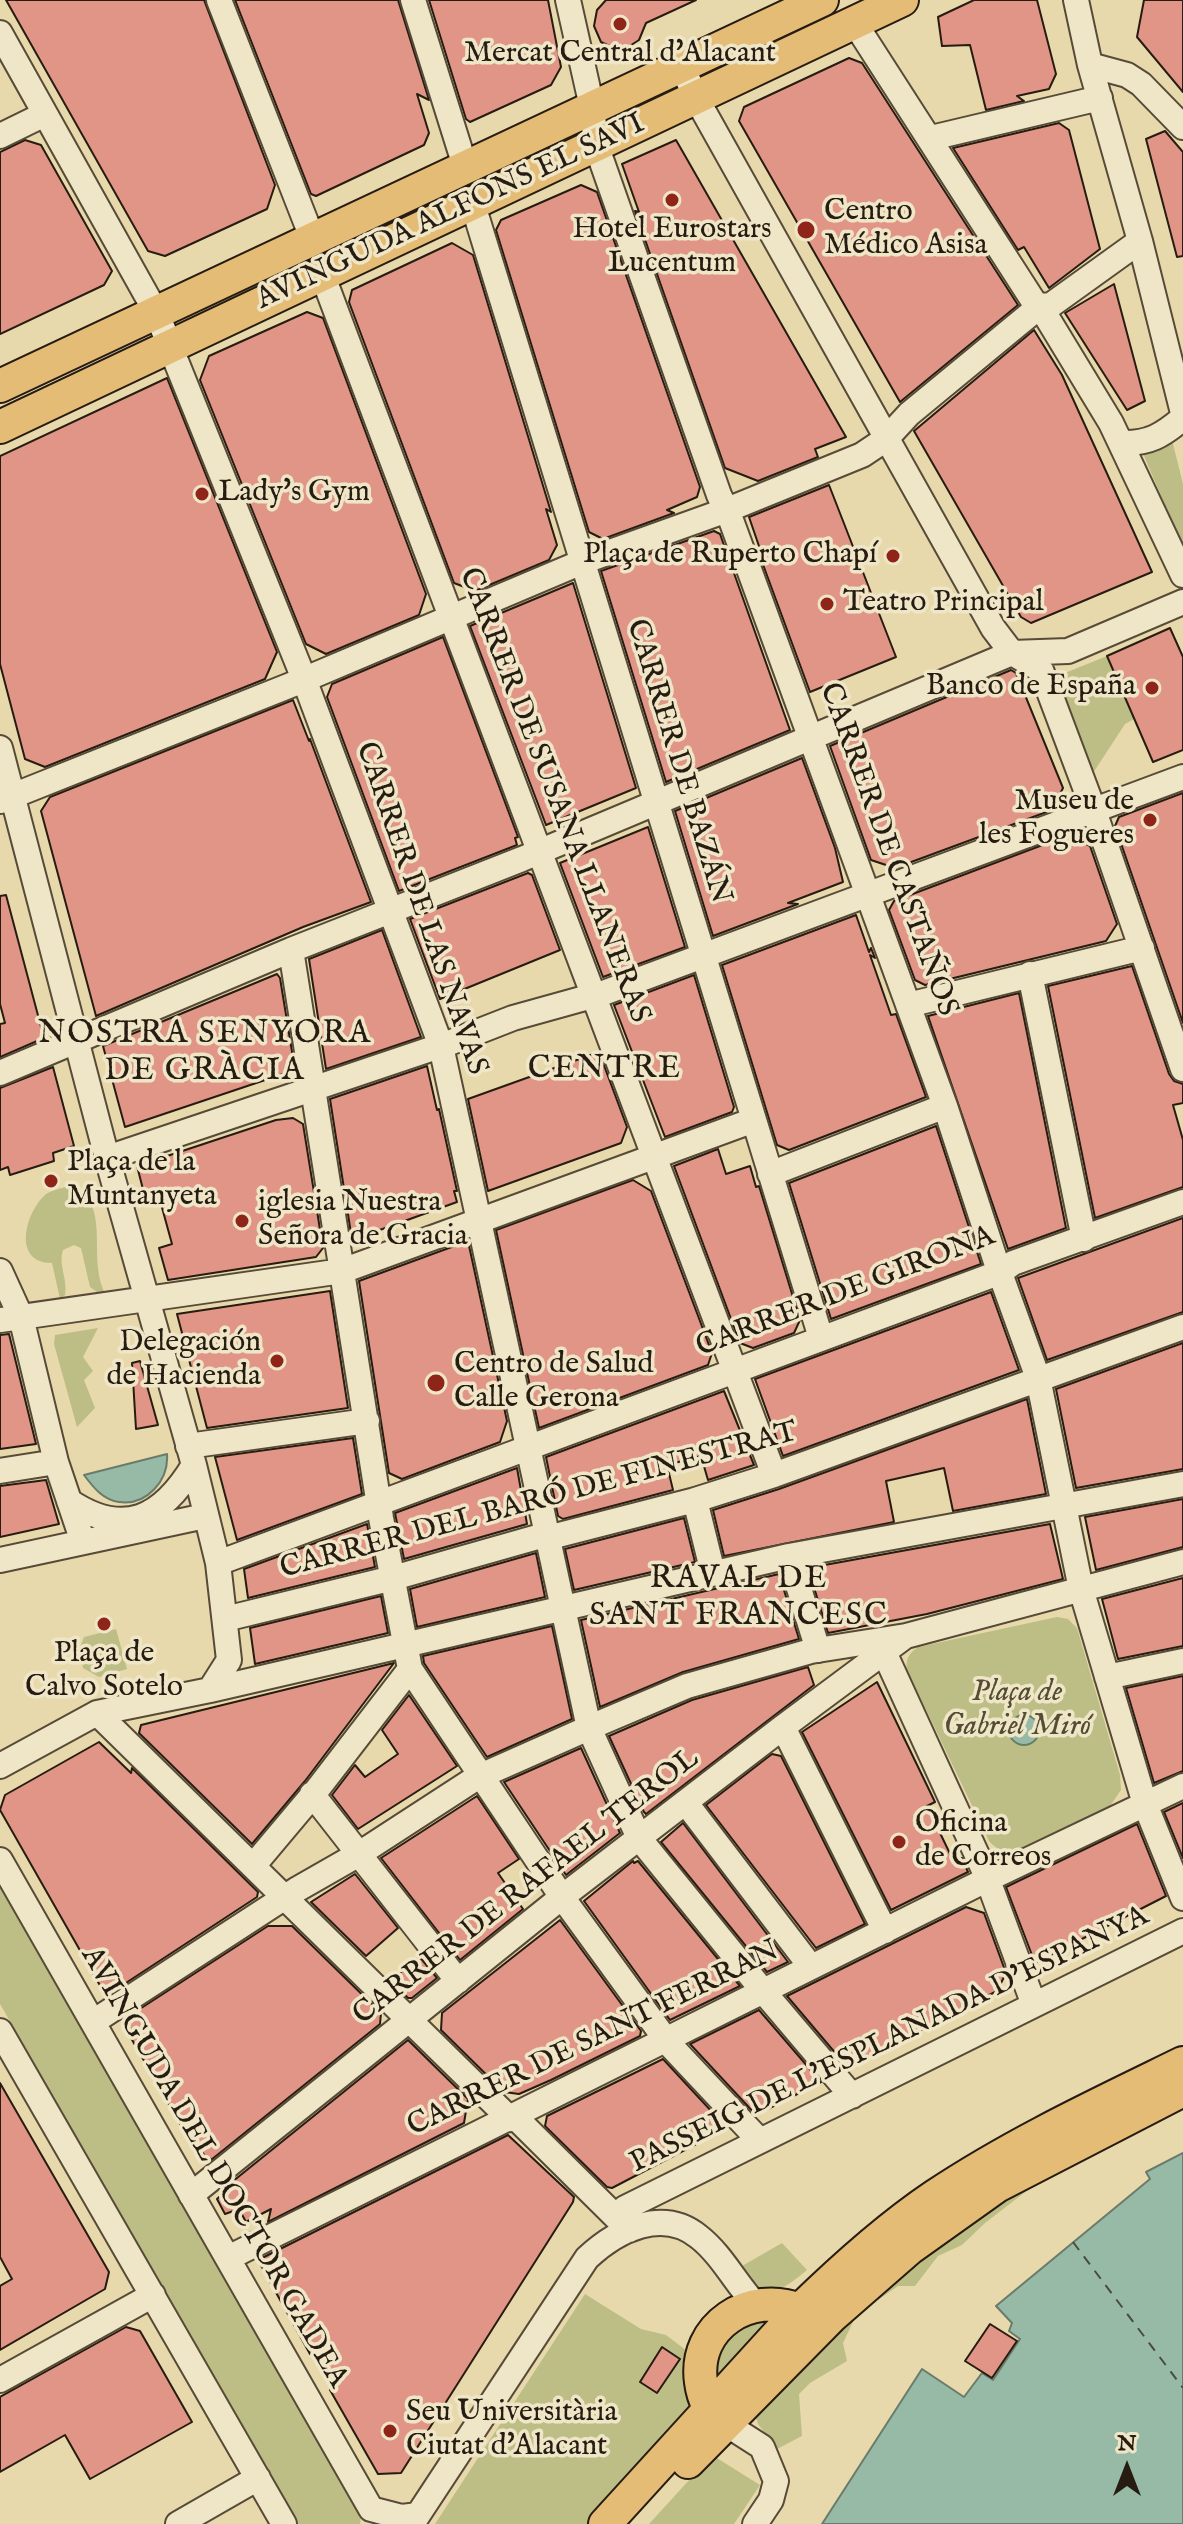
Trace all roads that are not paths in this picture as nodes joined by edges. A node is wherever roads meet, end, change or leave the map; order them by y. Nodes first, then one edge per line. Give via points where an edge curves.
1 (219, 0) edge
2 (413, 0) edge
3 (568, 0) edge
4 (822, 0) edge
5 (902, 0) edge
6 (1076, 0) edge
7 (846, 11) edge
8 (0, 33) edge
9 (1090, 65) junction
10 (682, 66) junction
11 (695, 96) junction
12 (1100, 98) junction
13 (592, 107) junction
14 (45, 114) junction
15 (1183, 127) edge
16 (0, 136) edge
17 (931, 138) junction
18 (596, 145) junction
19 (465, 166) junction
20 (473, 205) junction
21 (313, 240) junction
22 (1135, 245) junction
23 (322, 274) junction
24 (1040, 306) junction
25 (157, 314) junction
26 (168, 346) junction
27 (0, 386) edge
28 (1183, 416) edge
29 (0, 427) edge
30 (886, 439) junction
31 (1121, 443) junction
32 (727, 510) junction
33 (582, 562) junction
34 (1183, 575) edge
35 (1183, 602) edge
36 (452, 618) junction
37 (1012, 653) junction
38 (304, 679) junction
39 (812, 736) junction
40 (0, 748) edge
41 (1183, 777) edge
42 (6, 798) edge
43 (656, 802) junction
44 (1094, 811) junction
45 (540, 851) junction
46 (869, 896) junction
47 (392, 910) junction
48 (1142, 948) junction
49 (291, 950) junction
50 (703, 956) junction
51 (1030, 974) junction
52 (908, 1005) junction
53 (77, 1041) junction
54 (1183, 1069) edge
55 (0, 1073) edge
56 (314, 1088) junction
57 (945, 1106) junction
58 (754, 1120) junction
59 (654, 1156) junction
60 (107, 1158) junction
61 (770, 1174) junction
62 (1183, 1202) edge
63 (480, 1220) junction
64 (1084, 1239) junction
65 (0, 1271) edge
66 (342, 1271) junction
67 (1001, 1272) junction
68 (147, 1300) junction
69 (11, 1319) edge
70 (1183, 1327) edge
71 (821, 1338) junction
72 (735, 1370) junction
73 (1038, 1378) junction
74 (367, 1421) junction
75 (528, 1447) junction
76 (191, 1455) junction
77 (56, 1462) junction
78 (0, 1471) edge
79 (774, 1475) junction
80 (1183, 1484) edge
81 (695, 1500) junction
82 (69, 1501) junction
83 (380, 1503) junction
84 (1064, 1506) junction
85 (205, 1516) junction
86 (547, 1538) junction
87 (83, 1542) junction
88 (789, 1556) junction
89 (0, 1560) edge
90 (1183, 1562) edge
91 (218, 1563) junction
92 (713, 1573) junction
93 (393, 1578) junction
94 (1081, 1589) junction
95 (563, 1608) junction
96 (225, 1619) junction
97 (906, 1636) junction
98 (404, 1645) junction
99 (818, 1650) junction
100 (884, 1652) junction
101 (1183, 1661) edge
102 (410, 1669) junction
103 (1107, 1677) junction
104 (210, 1690) junction
105 (97, 1713) junction
106 (783, 1727) junction
107 (589, 1728) junction
108 (0, 1766) edge
109 (481, 1777) junction
110 (1183, 1786) edge
111 (312, 1794) junction
112 (686, 1803) junction
113 (1145, 1804) junction
114 (639, 1838) junction
115 (359, 1854) junction
116 (0, 1860) edge
117 (253, 1866) junction
118 (990, 1885) junction
119 (562, 1897) junction
120 (285, 1898) junction
121 (1183, 1898) edge
122 (885, 1931) junction
123 (1183, 1931) edge
124 (811, 1967) junction
125 (458, 1981) junction
126 (763, 1991) junction
127 (1034, 2005) junction
128 (410, 2021) junction
129 (93, 2022) junction
130 (1, 2033) edge
131 (666, 2040) junction
132 (1183, 2063) edge
133 (1183, 2090) edge
134 (852, 2096) junction
135 (510, 2119) junction
136 (760, 2141) junction
137 (191, 2195) junction
138 (627, 2219) junction
139 (228, 2258) junction
140 (153, 2295) junction
141 (756, 2305) junction
142 (800, 2310) junction
143 (0, 2380) edge
144 (717, 2416) junction
145 (258, 2478) junction
146 (369, 2516) edge
147 (415, 2519) edge
148 (178, 2524) edge
149 (284, 2524) edge
150 (605, 2524) edge
151 (633, 2524) edge
152 (755, 2524) edge

1 - 21 street
2 - 19 street
3 - 13 street, CARRER DE CASTAÑOS
4 - 10 main road, AVINGUDA ALFONS EL SAVI
5 - 7 main road, AVINGUDA ALFONS EL SAVI
6 - 9 street
7 - 11 main road, AVINGUDA ALFONS EL SAVI
7 - 17 street
8 - 14 street, CARRER DE LAS NAVAS
9 - 12 street
9 - 15 street via 1141,84
10 - 11 street
10 - 13 main road, AVINGUDA ALFONS EL SAVI
11 - 18 main road, AVINGUDA ALFONS EL SAVI
11 - 30 street
12 - 17 street
12 - 22 street
13 - 18 street, CARRER DE CASTAÑOS
13 - 19 main road, AVINGUDA ALFONS EL SAVI
14 - 16 street
14 - 25 street, CARRER DE LAS NAVAS
17 - 24 street
18 - 20 main road, AVINGUDA ALFONS EL SAVI
18 - 32 street, CARRER DE CASTAÑOS
19 - 21 main road, AVINGUDA ALFONS EL SAVI
20 - 23 main road, AVINGUDA ALFONS EL SAVI
20 - 33 street, CARRER DE BAZÁN
21 - 25 main road, AVINGUDA ALFONS EL SAVI
22 - 24 street via 1051,305
22 - 28 street
23 - 26 main road, AVINGUDA ALFONS EL SAVI
23 - 36 street, CARRER DE SUSANA LLANERAS
24 - 30 street
24 - 31 street
25 - 26 street, CARRER DE LAS NAVAS
25 - 27 main road, AVINGUDA ALFONS EL SAVI
26 - 29 main road, AVINGUDA ALFONS EL SAVI
26 - 38 street, CARRER DE LAS NAVAS
28 - 31 street via 1159,437
30 - 32 street via 862,455
30 - 37 street
31 - 34 street
32 - 33 street
32 - 39 street, CARRER DE CASTAÑOS
33 - 36 street
33 - 43 street, CARRER DE BAZÁN
35 - 37 street via 1068,651
36 - 38 street
36 - 45 street, CARRER DE SUSANA LLANERAS
37 - 39 street
37 - 44 street via 1041,670
38 - 42 street
38 - 47 street, CARRER DE LAS NAVAS
39 - 43 street
39 - 46 street, CARRER DE CASTAÑOS
40 - 42 street
41 - 44 street
42 - 53 street
43 - 45 street
43 - 50 street, CARRER DE BAZÁN
44 - 46 street
44 - 48 street
45 - 47 street
45 - 59 street, CARRER DE SUSANA LLANERAS
46 - 50 street
46 - 52 street, CARRER DE CASTAÑOS
47 - 49 street
47 - 63 street, CARRER DE LAS NAVAS via 441,1046
48 - 51 street
48 - 54 street
49 - 53 street
49 - 56 street
50 - 56 street
50 - 58 street, CARRER DE BAZÁN
51 - 52 street
51 - 64 street
52 - 57 street, CARRER DE CASTAÑOS
53 - 55 street
53 - 60 street
56 - 60 street
56 - 66 street
57 - 61 street
57 - 67 street, CARRER DE CASTAÑOS
58 - 59 street
58 - 61 street, CARRER DE BAZÁN
59 - 63 street
59 - 72 street, CARRER DE SUSANA LLANERAS
60 - 68 street
61 - 71 street, CARRER DE BAZÁN
62 - 64 street, CARRER DE GIRONA
63 - 66 street
63 - 75 street, CARRER DE LAS NAVAS
64 - 67 street, CARRER DE GIRONA
65 - 69 street
66 - 68 street
66 - 74 street
67 - 71 street, CARRER DE GIRONA
67 - 73 street, CARRER DE CASTAÑOS
68 - 69 street
68 - 76 street
69 - 77 street
70 - 73 street, CARRER DEL BARÓ DE FINESTRAT
71 - 72 street, CARRER DE GIRONA
72 - 75 street, CARRER DE GIRONA
72 - 79 street, CARRER DE SUSANA LLANERAS
73 - 79 street, CARRER DEL BARÓ DE FINESTRAT
73 - 84 street, CARRER DE CASTAÑOS
74 - 76 street
74 - 83 street
75 - 83 street, CARRER DE GIRONA
75 - 86 street, CARRER DE LAS NAVAS
76 - 82 street via 169,1500 132,1519 89,1514
76 - 85 street
77 - 78 street
77 - 82 street
79 - 81 street, CARRER DEL BARÓ DE FINESTRAT
80 - 84 street
81 - 86 street, CARRER DEL BARÓ DE FINESTRAT
81 - 92 street
82 - 87 street
83 - 91 street, CARRER DE GIRONA
83 - 93 street
84 - 88 street
84 - 94 street, CARRER DE CASTAÑOS
85 - 87 street
85 - 91 street
86 - 93 street, CARRER DEL BARÓ DE FINESTRAT
86 - 95 street, CARRER DE LAS NAVAS
87 - 89 street
88 - 92 street
88 - 99 street
90 - 94 street
91 - 96 street
92 - 95 street
93 - 96 street, CARRER DEL BARÓ DE FINESTRAT
93 - 98 street
94 - 97 street
94 - 103 street
95 - 98 street
95 - 107 street, CARRER DE LAS NAVAS
96 - 104 street via 229,1660
97 - 99 street
97 - 100 street, CARRER DE RAFAEL TEROL
98 - 102 street
98 - 104 street
99 - 107 street via 687,1686
100 - 106 street, CARRER DE RAFAEL TEROL
100 - 118 street
101 - 103 street
102 - 109 street
102 - 111 street
103 - 113 street
104 - 105 street
105 - 108 street
105 - 117 street
106 - 112 street, CARRER DE RAFAEL TEROL
106 - 122 street
107 - 109 street
107 - 114 street, CARRER DE LAS NAVAS
109 - 115 street
109 - 119 street
110 - 113 street
111 - 115 street
111 - 117 street
112 - 114 street, CARRER DE RAFAEL TEROL
112 - 124 street
113 - 118 street
113 - 121 street
114 - 119 street, CARRER DE RAFAEL TEROL
114 - 126 street, CARRER DE LAS NAVAS
115 - 120 street
115 - 125 street
116 - 129 street, AVINGUDA DEL DOCTOR GADEA
117 - 120 street
118 - 122 street, CARRER DE SANT FERRAN
118 - 127 street
119 - 125 street, CARRER DE RAFAEL TEROL
119 - 131 street
120 - 128 street
120 - 129 street
122 - 124 street, CARRER DE SANT FERRAN
123 - 127 street, PASSEIG DE L'ESPLANADA D'ESPANYA
124 - 126 street, CARRER DE SANT FERRAN
125 - 128 street, CARRER DE RAFAEL TEROL
126 - 131 street, CARRER DE SANT FERRAN
126 - 134 street, CARRER DE LAS NAVAS
127 - 134 street, PASSEIG DE L'ESPLANADA D'ESPANYA
128 - 135 street
128 - 137 street, CARRER DE RAFAEL TEROL
129 - 137 street, AVINGUDA DEL DOCTOR GADEA
130 - 140 street
131 - 135 street, CARRER DE SANT FERRAN
131 - 136 street
132 - 142 main road via 973,2171 887,2232
133 - 144 main road via 997,2186 910,2248
134 - 136 street, PASSEIG DE L'ESPLANADA D'ESPANYA
135 - 138 street via 515,2117
135 - 139 street, CARRER DE SANT FERRAN
136 - 138 street, PASSEIG DE L'ESPLANADA D'ESPANYA
137 - 139 street, AVINGUDA DEL DOCTOR GADEA
138 - 141 street via 684,2227 712,2249
138 - 147 street, PASSEIG DE L'ESPLANADA D'ESPANYA via 587,2258
139 - 146 street, AVINGUDA DEL DOCTOR GADEA
140 - 143 street
140 - 145 street
141 - 142 main road via 786,2304
141 - 144 main road via 725,2320 700,2358 700,2373
142 - 144 main road
144 - 150 main road
144 - 151 main road
144 - 152 street via 768,2456 776,2481
145 - 148 street
145 - 149 street
146 - 147 street, AVINGUDA DEL DOCTOR GADEA

